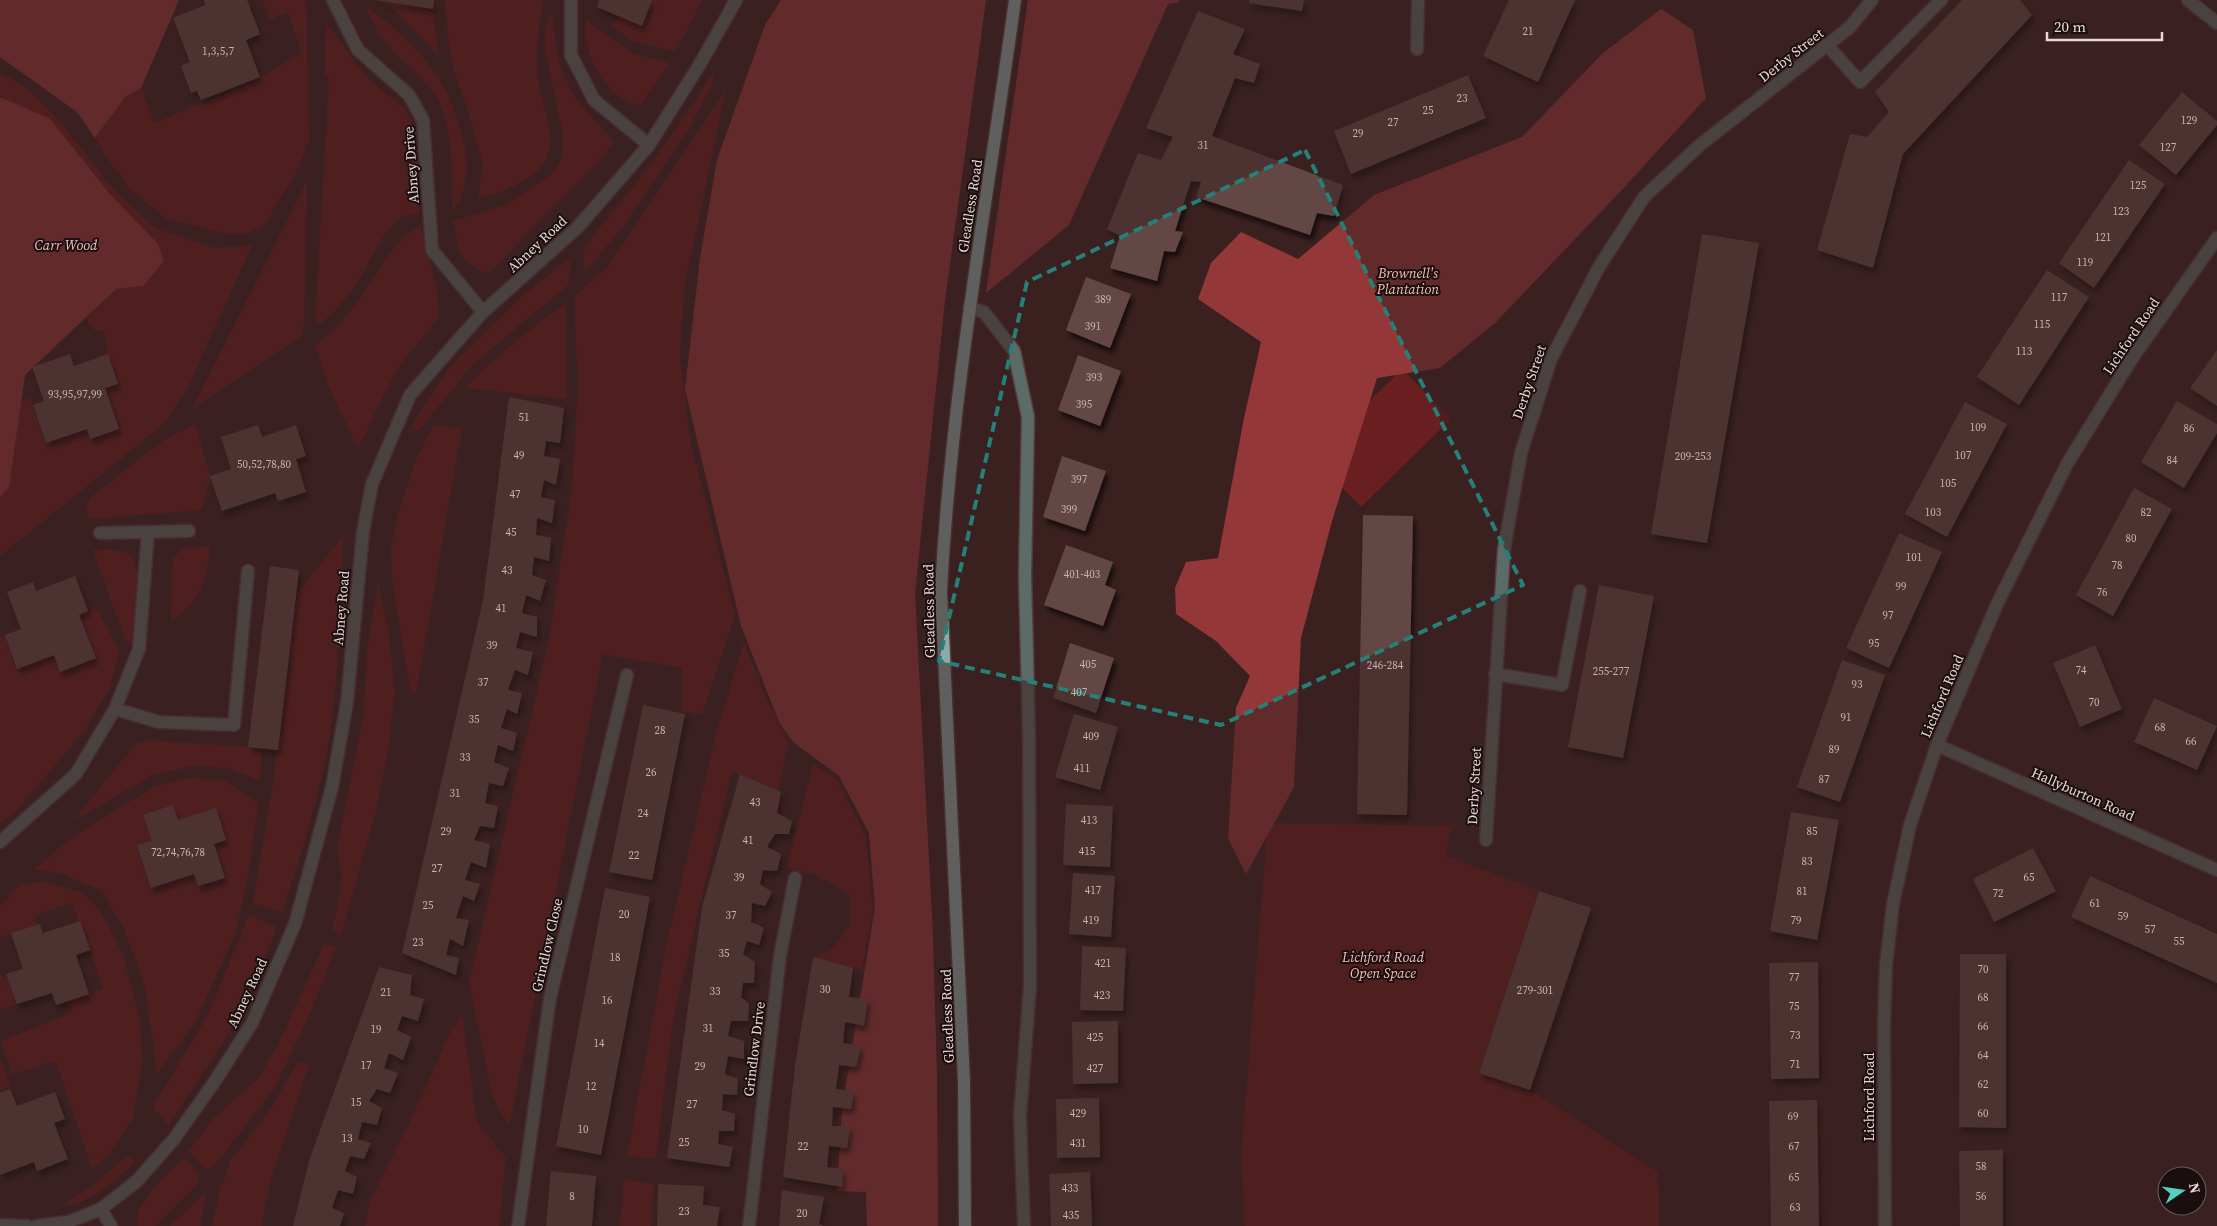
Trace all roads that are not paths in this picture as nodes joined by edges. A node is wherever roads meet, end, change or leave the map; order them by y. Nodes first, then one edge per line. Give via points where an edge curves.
1 (334, 0) edge
2 (571, 0) edge
3 (736, 0) edge
4 (1015, 0) edge
5 (1418, 0) edge
6 (1872, 0) edge
7 (1941, 0) edge
8 (2188, 0) edge
9 (2217, 24) edge
10 (1828, 46) junction
11 (1417, 49) dead end
12 (649, 145) junction
13 (2217, 238) edge
14 (969, 308) junction
15 (483, 312) junction
16 (189, 530) dead end
17 (148, 532) junction
18 (100, 533) dead end
19 (248, 571) dead end
20 (1580, 590) dead end
21 (1495, 674) junction
22 (627, 675) dead end
23 (115, 710) junction
24 (1937, 745) junction
25 (1486, 840) dead end
26 (0, 842) edge
27 (2217, 870) edge
28 (795, 878) dead end
29 (101, 1209) junction
30 (0, 1225) edge
31 (27, 1226) edge
32 (36, 1226) edge
33 (111, 1226) edge
34 (518, 1226) edge
35 (749, 1226) edge
36 (965, 1226) edge
37 (1024, 1226) edge
38 (1884, 1226) edge

1 - 15 street, Abney Drive via 358,50 409,95 423,120 432,250
2 - 12 street via 571,55 594,100
3 - 12 street, Abney Road
4 - 14 main road, Gleadless Road
5 - 11 street
6 - 10 street, Derby Street via 1850,27
7 - 10 street via 1860,82
8 - 9 street
10 - 21 street, Derby Street via 1700,145 1644,197 1598,267 1551,358 1521,453 1504,550
12 - 15 street, Abney Road via 577,228
13 - 24 street, Lichford Road via 2130,360 2067,464 1997,604
14 - 36 main road, Gleadless Road via 941,592 964,1081
14 - 37 street via 984,312 1014,351 1028,417 1024,576 1029,737 1030,986 1020,1116
15 - 29 street, Abney Road via 410,395 372,484 363,532 347,702 332,787 295,924 252,1023 215,1081 174,1139 137,1181
16 - 17 street
17 - 18 street
17 - 23 street via 139,649
19 - 23 street via 234,725 159,722
20 - 21 street via 1562,685
21 - 25 street, Derby Street
22 - 34 street, Grindlow Close via 550,998
23 - 26 street via 76,774
24 - 27 street, Hallyburton Road
24 - 38 street, Lichford Road via 1910,825 1893,904 1886,965
28 - 35 street, Grindlow Drive via 780,956
29 - 32 street, Abney Road via 68,1222
29 - 33 street
30 - 31 street

